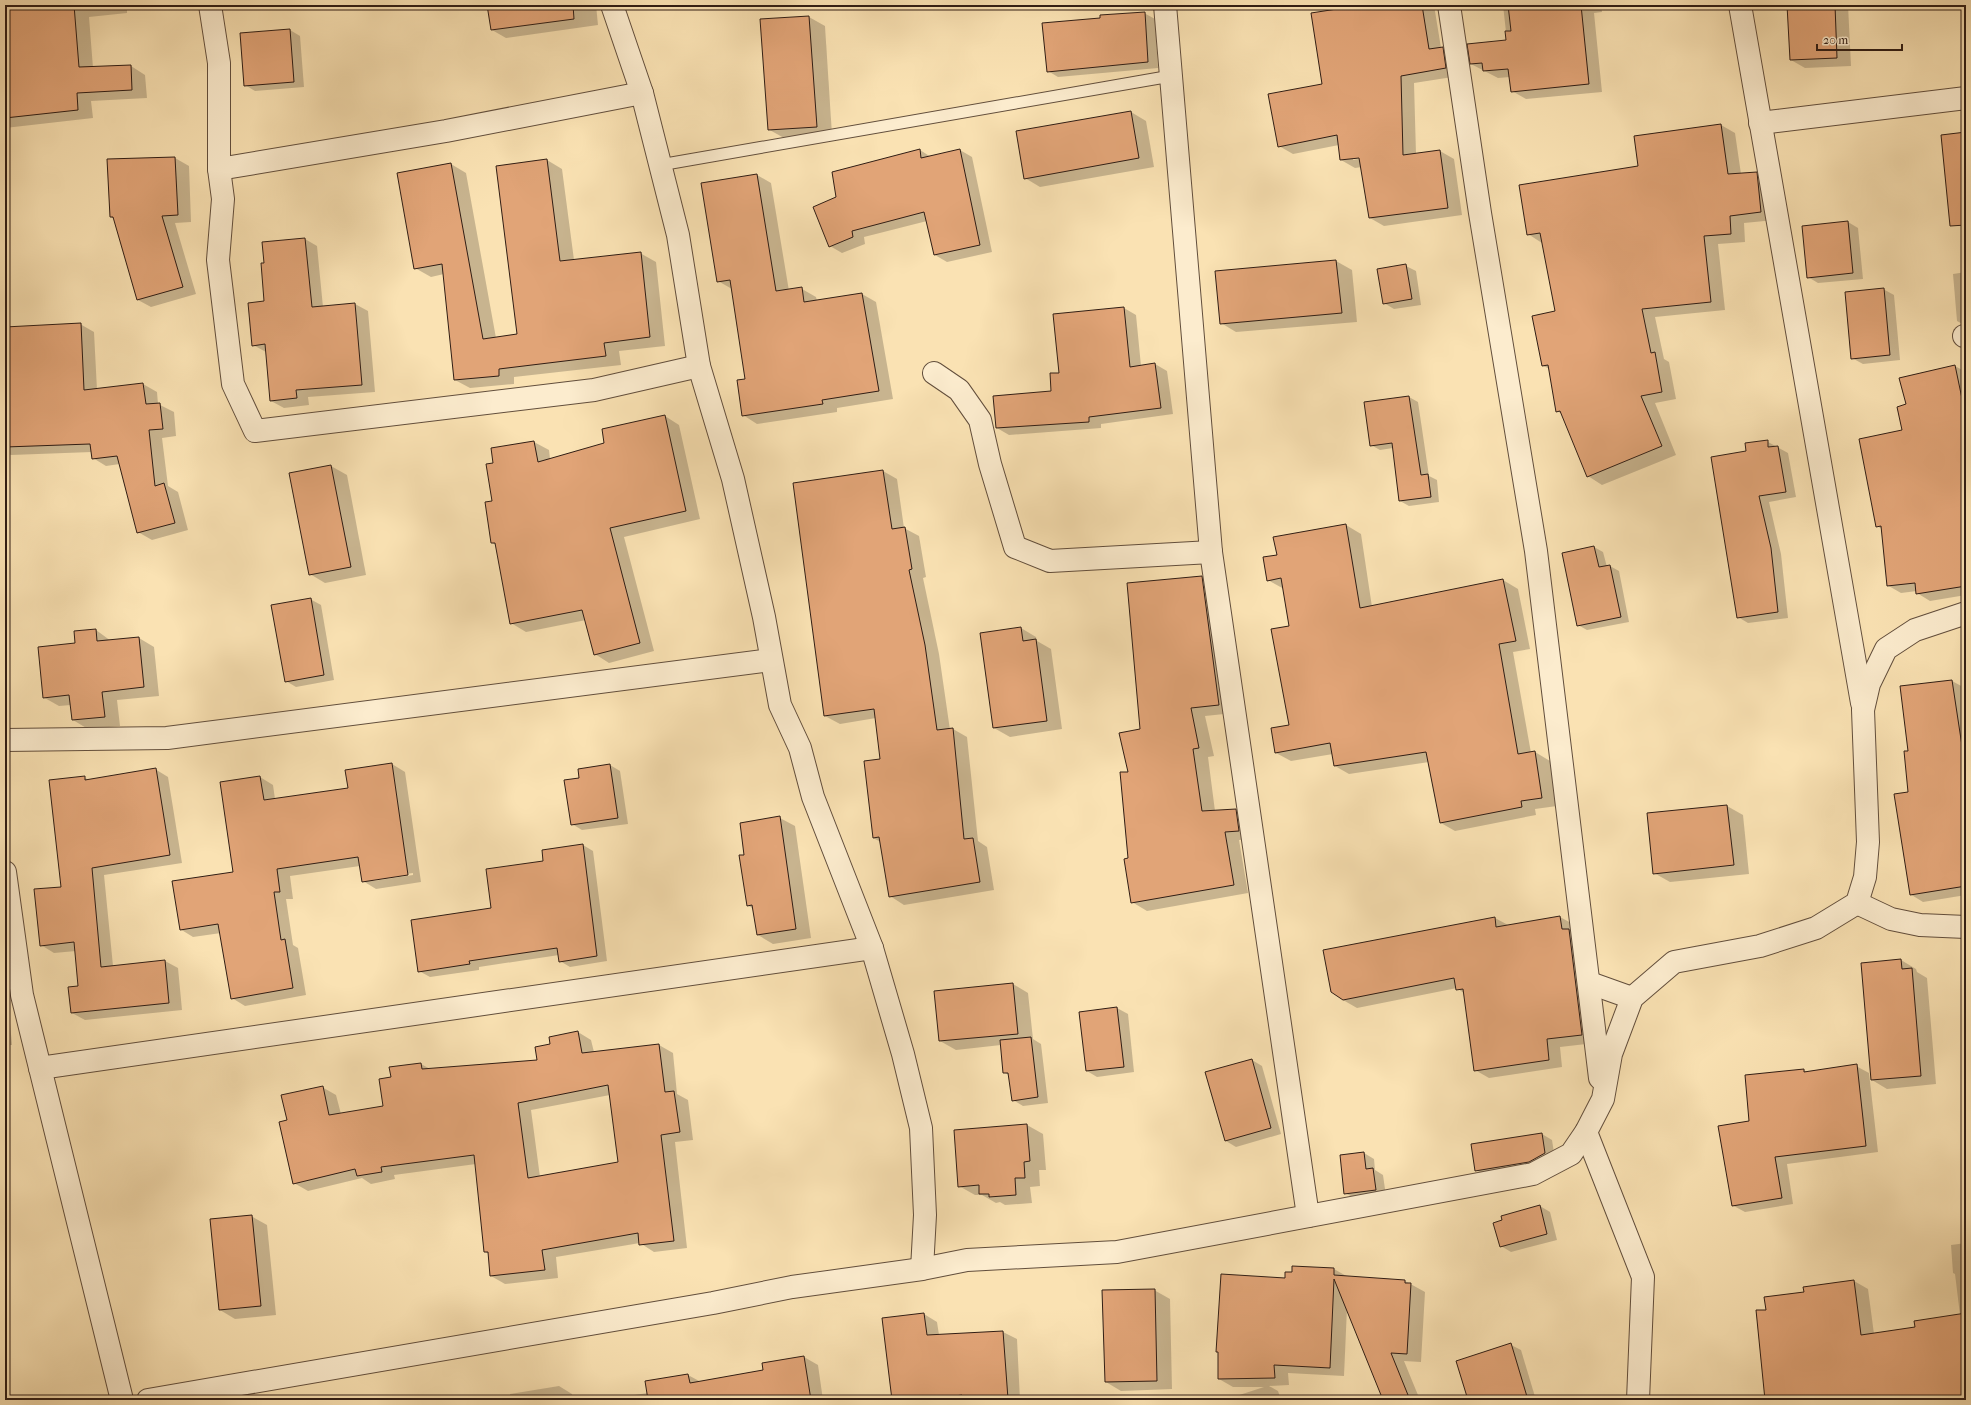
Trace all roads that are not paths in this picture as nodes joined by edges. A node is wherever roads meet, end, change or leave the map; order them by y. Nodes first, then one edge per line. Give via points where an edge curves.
1 (210, 5) edge
2 (612, 5) edge
3 (1165, 5) edge
4 (1449, 5) edge
5 (1740, 5) edge
6 (1171, 76) junction
7 (642, 93) junction
8 (1966, 98) edge
9 (1760, 123) junction
10 (660, 165) junction
11 (219, 169) junction
12 (699, 366) junction
13 (934, 374) dead end
14 (1211, 552) junction
15 (1966, 613) edge
16 (771, 660) junction
17 (1863, 710) junction
18 (5, 740) edge
19 (5, 872) edge
20 (1856, 903) junction
21 (1966, 927) edge
22 (872, 948) junction
23 (1590, 983) junction
24 (1632, 998) junction
25 (40, 1068) junction
26 (1603, 1099) junction
27 (1586, 1132) junction
28 (1308, 1216) junction
29 (922, 1269) junction
30 (122, 1400) edge
31 (148, 1400) edge
32 (1638, 1400) edge

1 - 11 street via 219,63
2 - 7 street
3 - 6 street
4 - 23 street via 1480,213 1536,550
5 - 9 street
6 - 10 lane
6 - 14 street
7 - 10 street
7 - 11 street via 446,131
8 - 9 street
9 - 17 street
10 - 12 street via 678,235
11 - 12 street via 223,199 218,260 233,384 255,431 594,390
12 - 16 street via 733,479
13 - 14 street via 959,390 980,420 990,464 1015,547 1050,561
14 - 28 street
15 - 17 street via 1915,630 1886,650 1869,684
16 - 18 street via 167,738
16 - 22 street via 780,705 800,748 813,797
17 - 20 street via 1868,842 1866,877
19 - 25 street via 22,995
20 - 21 street via 1890,918 1920,925
20 - 24 street via 1816,928 1760,946 1674,962
22 - 25 street
22 - 29 street via 903,1054 921,1128 925,1215
23 - 24 street
23 - 26 street
24 - 26 street via 1611,1054
25 - 30 street
26 - 27 street
27 - 28 street via 1571,1154 1533,1174
27 - 32 street via 1644,1277
28 - 29 street via 1117,1252 967,1260
29 - 31 street via 792,1287 713,1303

